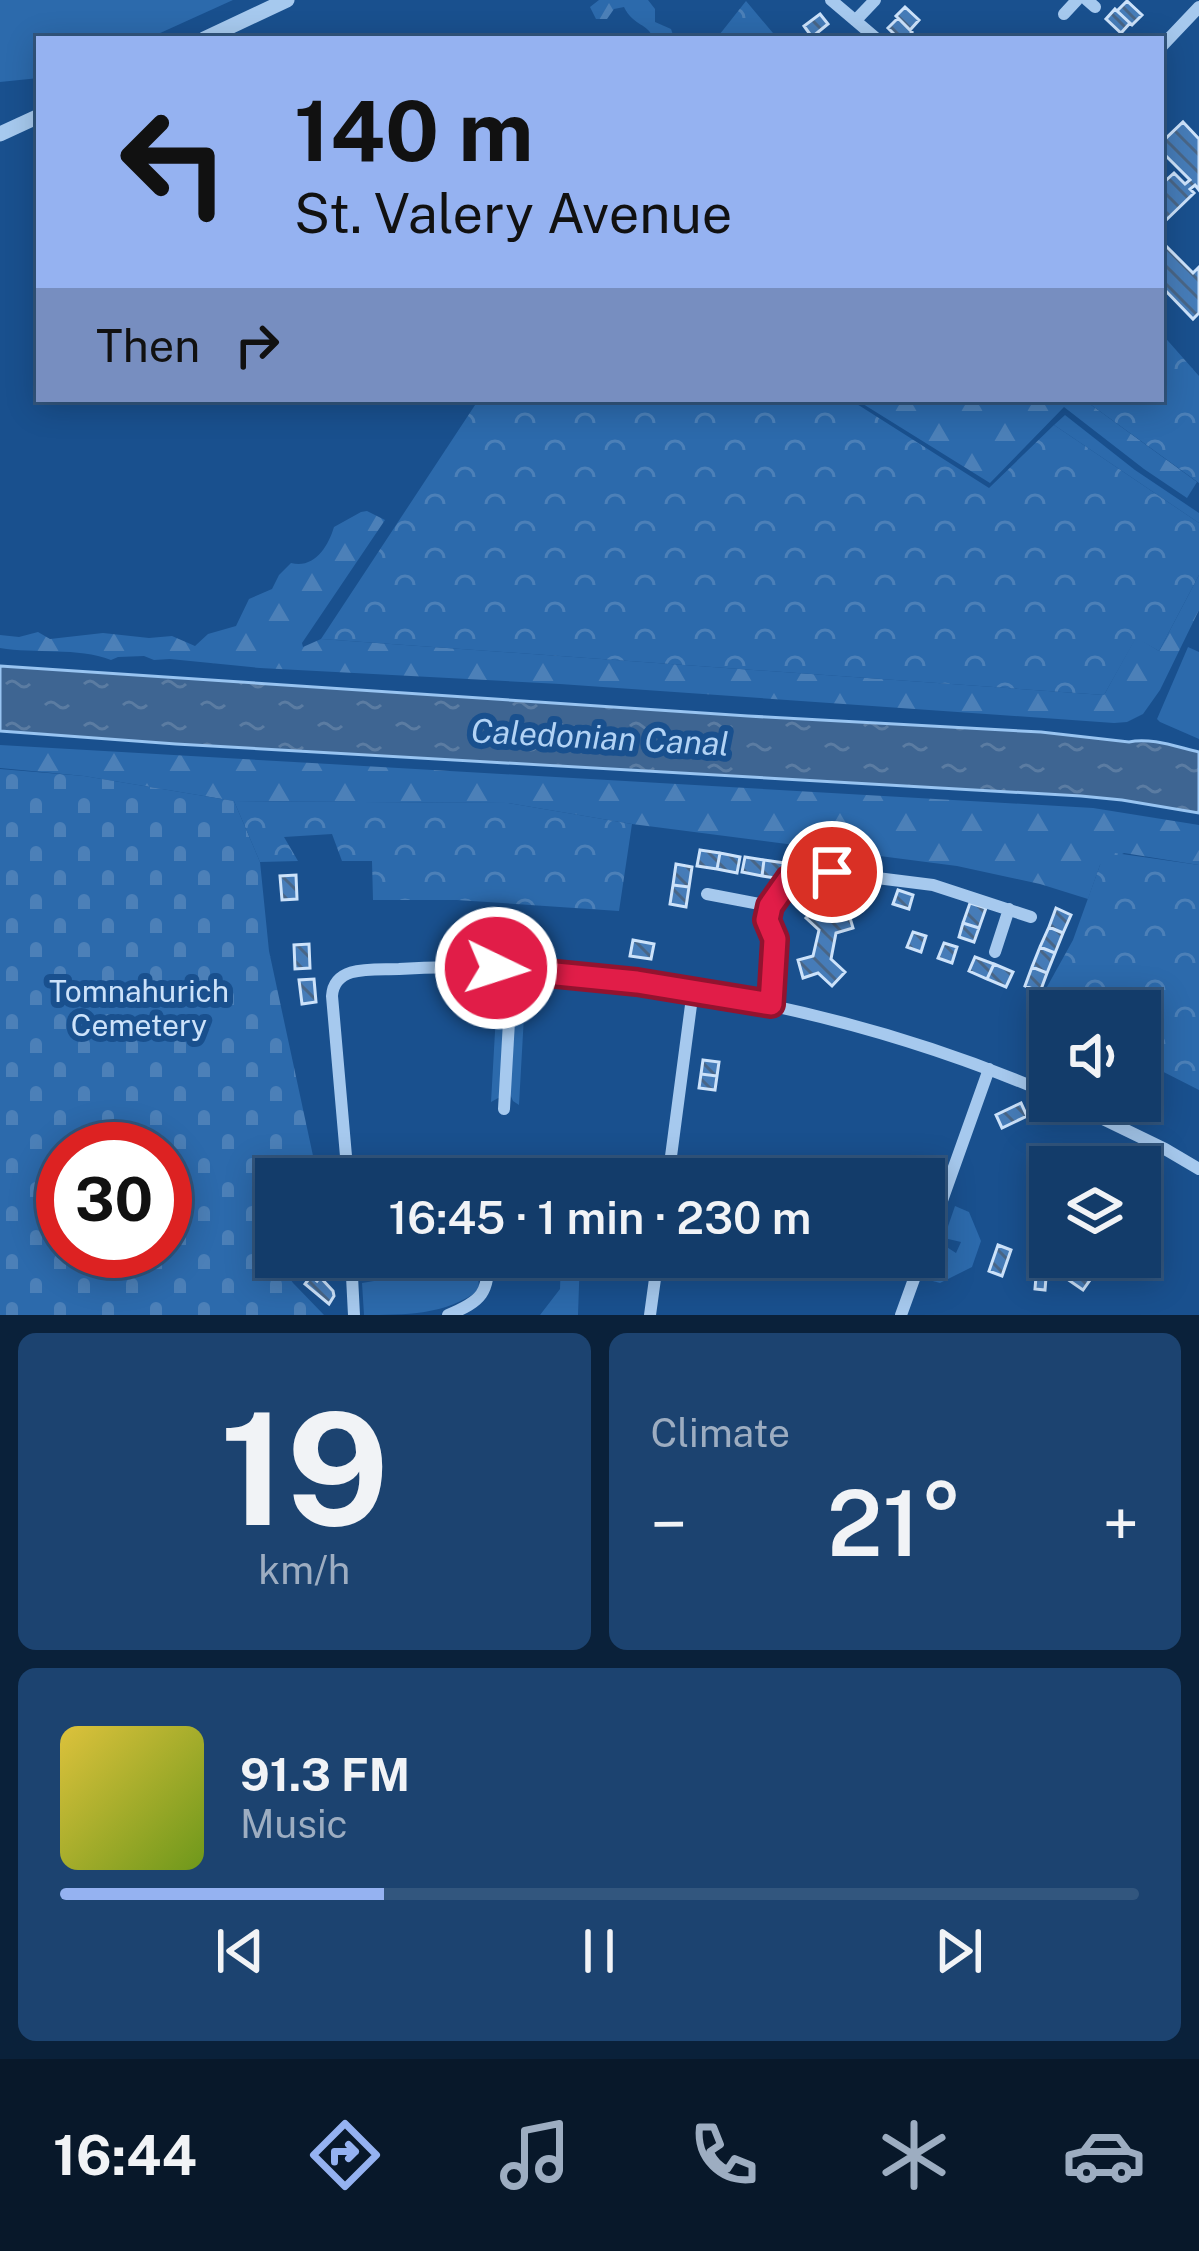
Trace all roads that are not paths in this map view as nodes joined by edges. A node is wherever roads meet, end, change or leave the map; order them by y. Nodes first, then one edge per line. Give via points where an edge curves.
1 (286, 0) edge
2 (831, 0) edge
3 (875, 0) edge
4 (1077, 0) edge
5 (1199, 7) edge
6 (1064, 14) dead end
7 (856, 20) junction
8 (209, 36) edge
9 (874, 36) edge
10 (1164, 44) edge
11 (36, 117) edge
12 (0, 134) edge
13 (707, 894) dead end
14 (770, 906) junction
15 (1009, 909) junction
16 (1031, 917) dead end
17 (995, 952) dead end
18 (512, 969) junction
19 (693, 990) junction
20 (771, 1004) junction
21 (989, 1069) junction
22 (1029, 1085) edge
23 (504, 1109) dead end
24 (1110, 1122) edge
25 (345, 1158) edge
26 (671, 1158) edge
27 (1199, 1169) edge
28 (945, 1192) edge
29 (352, 1278) edge
30 (489, 1278) edge
31 (655, 1278) edge
32 (915, 1278) edge
33 (354, 1315) edge
34 (448, 1315) edge
35 (650, 1315) edge
36 (902, 1315) edge

1 - 8 street
2 - 7 street
3 - 7 street
4 - 6 street
5 - 10 street
7 - 9 street
11 - 12 street
13 - 14 street
14 - 15 street via 805,869 933,885
14 - 20 street
15 - 16 street
15 - 17 street
18 - 19 street
18 - 23 street
18 - 25 street via 438,966 337,978
19 - 20 street
19 - 26 street
20 - 21 street
21 - 22 street
21 - 28 street
24 - 27 street
29 - 33 street
30 - 34 street via 486,1290
31 - 35 street
32 - 36 street

